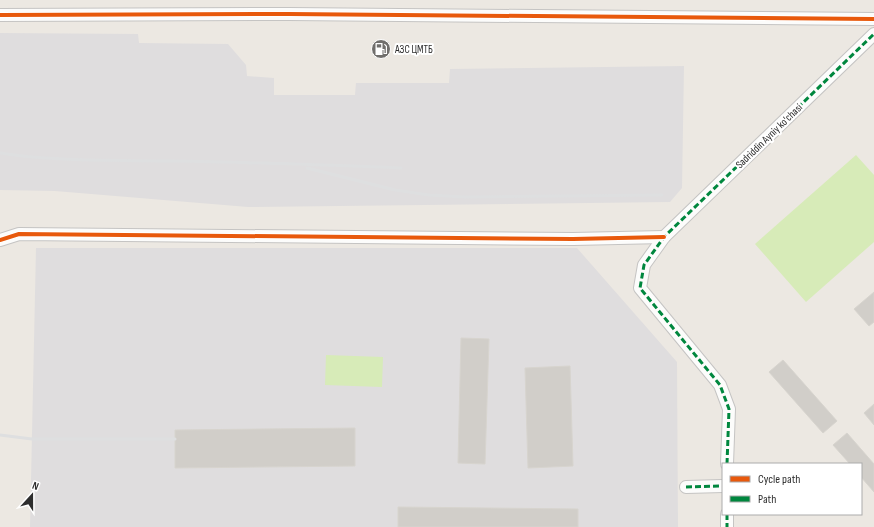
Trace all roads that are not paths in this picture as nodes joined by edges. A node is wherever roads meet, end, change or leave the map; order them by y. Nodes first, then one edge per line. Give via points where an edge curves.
1 (0, 15) edge
2 (874, 19) edge
3 (874, 34) edge
4 (664, 237) junction
5 (0, 240) edge
6 (727, 463) edge
7 (686, 486) dead end
8 (722, 486) edge
9 (727, 515) edge
10 (727, 527) edge

1 - 2 street via 289,14
3 - 4 street, Sadriddin Ayniy ko'chasi
4 - 5 street via 573,239 19,234
4 - 6 street, Sadriddin Ayniy ko'chasi via 644,265 640,288 720,385 729,409
7 - 8 street
9 - 10 street

